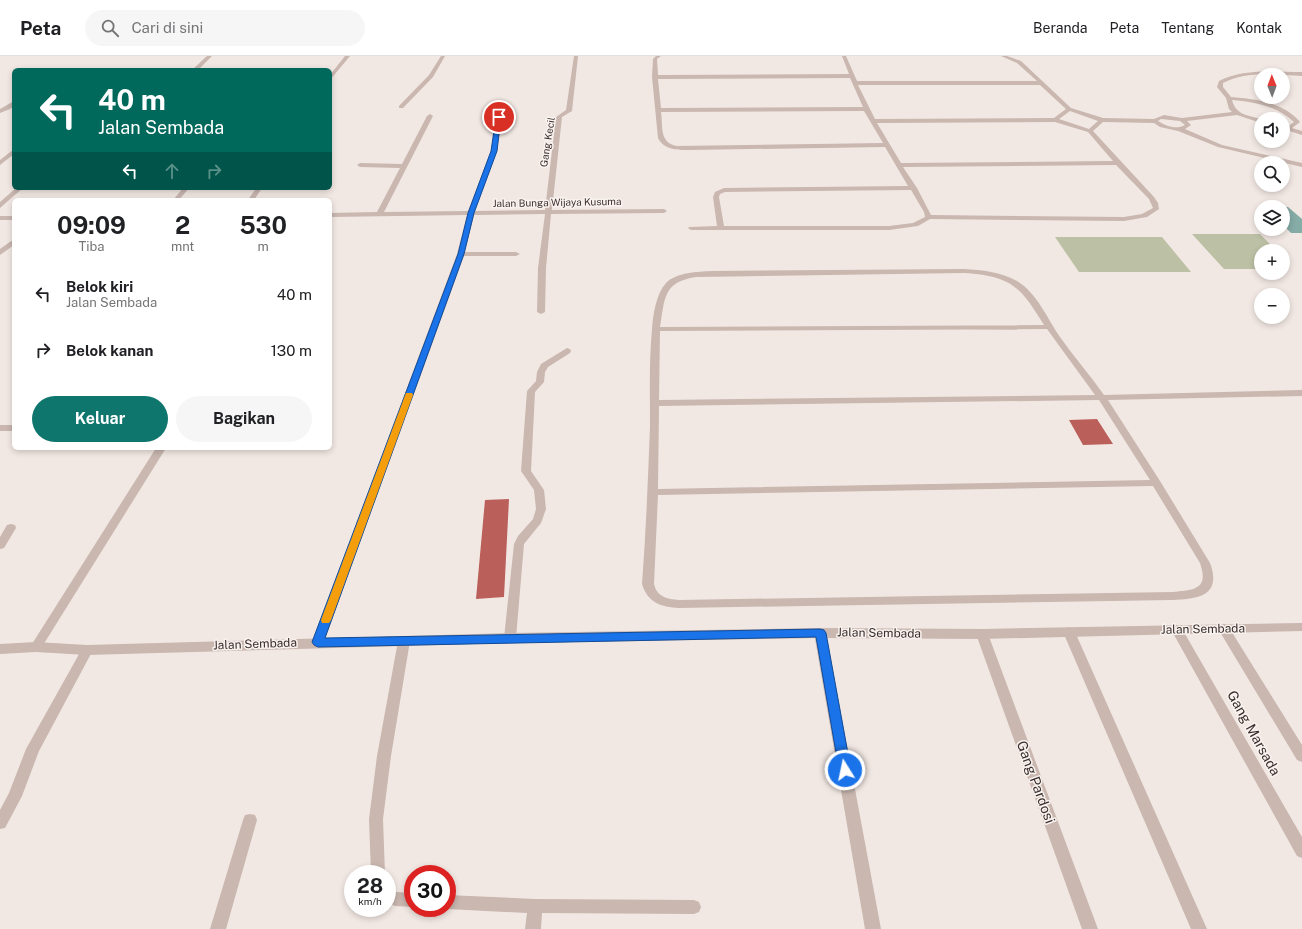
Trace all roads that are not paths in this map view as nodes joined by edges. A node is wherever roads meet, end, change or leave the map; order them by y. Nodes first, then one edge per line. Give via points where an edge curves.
1 (210, 56) edge
2 (348, 56) edge
3 (443, 56) edge
4 (576, 56) edge
5 (659, 56) edge
6 (844, 56) edge
7 (1003, 56) edge
8 (196, 68) edge
9 (1302, 74) edge
10 (332, 76) edge
11 (852, 76) junction
12 (655, 77) junction
13 (855, 83) junction
14 (1040, 83) junction
15 (1229, 98) junction
16 (12, 104) edge
17 (401, 107) dead end
18 (866, 109) junction
19 (1069, 109) junction
20 (0, 110) edge
21 (659, 110) junction
22 (1285, 112) edge
23 (1237, 113) junction
24 (1290, 115) edge
25 (430, 116) dead end
26 (499, 117) dead end
27 (1254, 119) edge
28 (1055, 120) junction
29 (1102, 120) junction
30 (1182, 120) junction
31 (873, 121) junction
32 (1155, 121) junction
33 (1290, 126) edge
34 (1179, 129) junction
35 (1290, 129) edge
36 (1090, 131) junction
37 (1302, 133) edge
38 (888, 145) junction
39 (12, 153) edge
40 (0, 163) edge
41 (1118, 163) junction
42 (360, 165) dead end
43 (900, 165) junction
44 (1302, 165) edge
45 (403, 166) junction
46 (914, 188) junction
47 (18, 190) edge
48 (184, 190) edge
49 (178, 198) edge
50 (0, 206) edge
51 (664, 211) dead end
52 (548, 212) junction
53 (471, 213) junction
54 (332, 215) edge
55 (379, 215) junction
56 (928, 216) junction
57 (0, 218) edge
58 (12, 218) edge
59 (691, 228) dead end
60 (720, 228) junction
61 (12, 243) edge
62 (0, 253) edge
63 (461, 254) junction
64 (516, 254) dead end
65 (541, 312) dead end
66 (1048, 326) junction
67 (656, 329) junction
68 (567, 351) dead end
69 (1302, 393) edge
70 (1101, 397) junction
71 (655, 403) junction
72 (0, 428) edge
73 (12, 428) edge
74 (160, 450) edge
75 (1157, 483) junction
76 (653, 492) junction
77 (11, 528) dead end
78 (0, 545) edge
79 (1302, 627) edge
80 (1224, 629) junction
81 (1177, 630) junction
82 (1069, 632) junction
83 (820, 633) junction
84 (982, 634) junction
85 (510, 638) junction
86 (404, 641) junction
87 (318, 642) junction
88 (36, 647) junction
89 (0, 649) edge
90 (87, 650) junction
91 (1302, 756) edge
92 (250, 820) dead end
93 (0, 823) edge
94 (1302, 851) edge
95 (378, 865) edge
96 (456, 902) edge
97 (535, 906) junction
98 (694, 907) dead end
99 (218, 929) edge
100 (533, 929) edge
101 (873, 929) edge
102 (1090, 929) edge
103 (1199, 929) edge

1 - 8 street
2 - 10 street
3 - 17 street via 431,76
4 - 52 street, Gang Kecil via 569,111 559,117
5 - 12 street via 655,59
6 - 11 street
7 - 14 street via 1019,62
9 - 15 street via 1248,74 1228,77 1221,82 1220,87
11 - 12 street
11 - 13 street
12 - 21 street
13 - 14 street
13 - 18 street
14 - 19 street
15 - 22 street via 1263,103
15 - 23 street via 1232,108
16 - 20 street
18 - 21 street
18 - 31 street
19 - 28 street
19 - 29 street
21 - 38 street via 662,141 674,147
23 - 27 street
23 - 30 street
24 - 33 street via 1297,122
25 - 45 street
26 - 53 street via 494,151
28 - 31 street
28 - 36 street
29 - 32 street
29 - 36 street
30 - 32 street via 1164,117
30 - 34 street via 1188,125
31 - 38 street
32 - 34 street via 1166,127
34 - 44 street via 1220,146
35 - 37 street
36 - 41 street
38 - 43 street
39 - 40 street
41 - 43 street
41 - 56 street via 1152,198 1156,209 1151,214 1104,219
42 - 45 street
43 - 46 street
45 - 55 street
46 - 56 street
46 - 60 street via 724,190 717,193 716,197
47 - 50 street
48 - 49 street
51 - 52 street, Jalan Bunga Wijaya Kusuma
52 - 53 street, Jalan Bunga Wijaya Kusuma
52 - 65 street via 542,268
53 - 55 street, Jalan Bunga Wijaya Kusuma
53 - 63 street
54 - 55 street, Jalan Bunga Wijaya Kusuma
56 - 60 street via 920,223 895,227
57 - 58 street
59 - 60 street
61 - 62 street
63 - 64 street
63 - 87 street
66 - 67 street
66 - 67 street via 1028,295 1016,284 998,276 964,271 688,275 671,281 666,286
66 - 70 street
67 - 71 street
68 - 85 street via 544,366 540,382 531,391 526,472 539,491 542,506 538,522 518,544
69 - 70 street
70 - 71 street
70 - 75 street
71 - 76 street
72 - 73 street
74 - 88 street
75 - 76 street
75 - 76 street via 1210,573 1210,582 1197,593 1165,596 665,603 652,596 648,584
77 - 78 street
79 - 80 street, Jalan Sembada
80 - 81 street, Jalan Sembada
80 - 91 street
81 - 82 street, Jalan Sembada
81 - 94 street, Gang Marsada
82 - 84 street, Jalan Sembada
82 - 103 street
83 - 84 street, Jalan Sembada
83 - 85 street, Jalan Sembada
83 - 101 street
84 - 102 street, Gang Pardosi
85 - 86 street, Jalan Sembada
86 - 87 street, Jalan Sembada
86 - 95 street via 376,819
87 - 90 street, Jalan Sembada
88 - 89 street, Jalan Sembada
88 - 90 street, Jalan Sembada
90 - 93 street via 33,749 15,796
92 - 99 street
96 - 97 street
97 - 98 street
97 - 100 street

